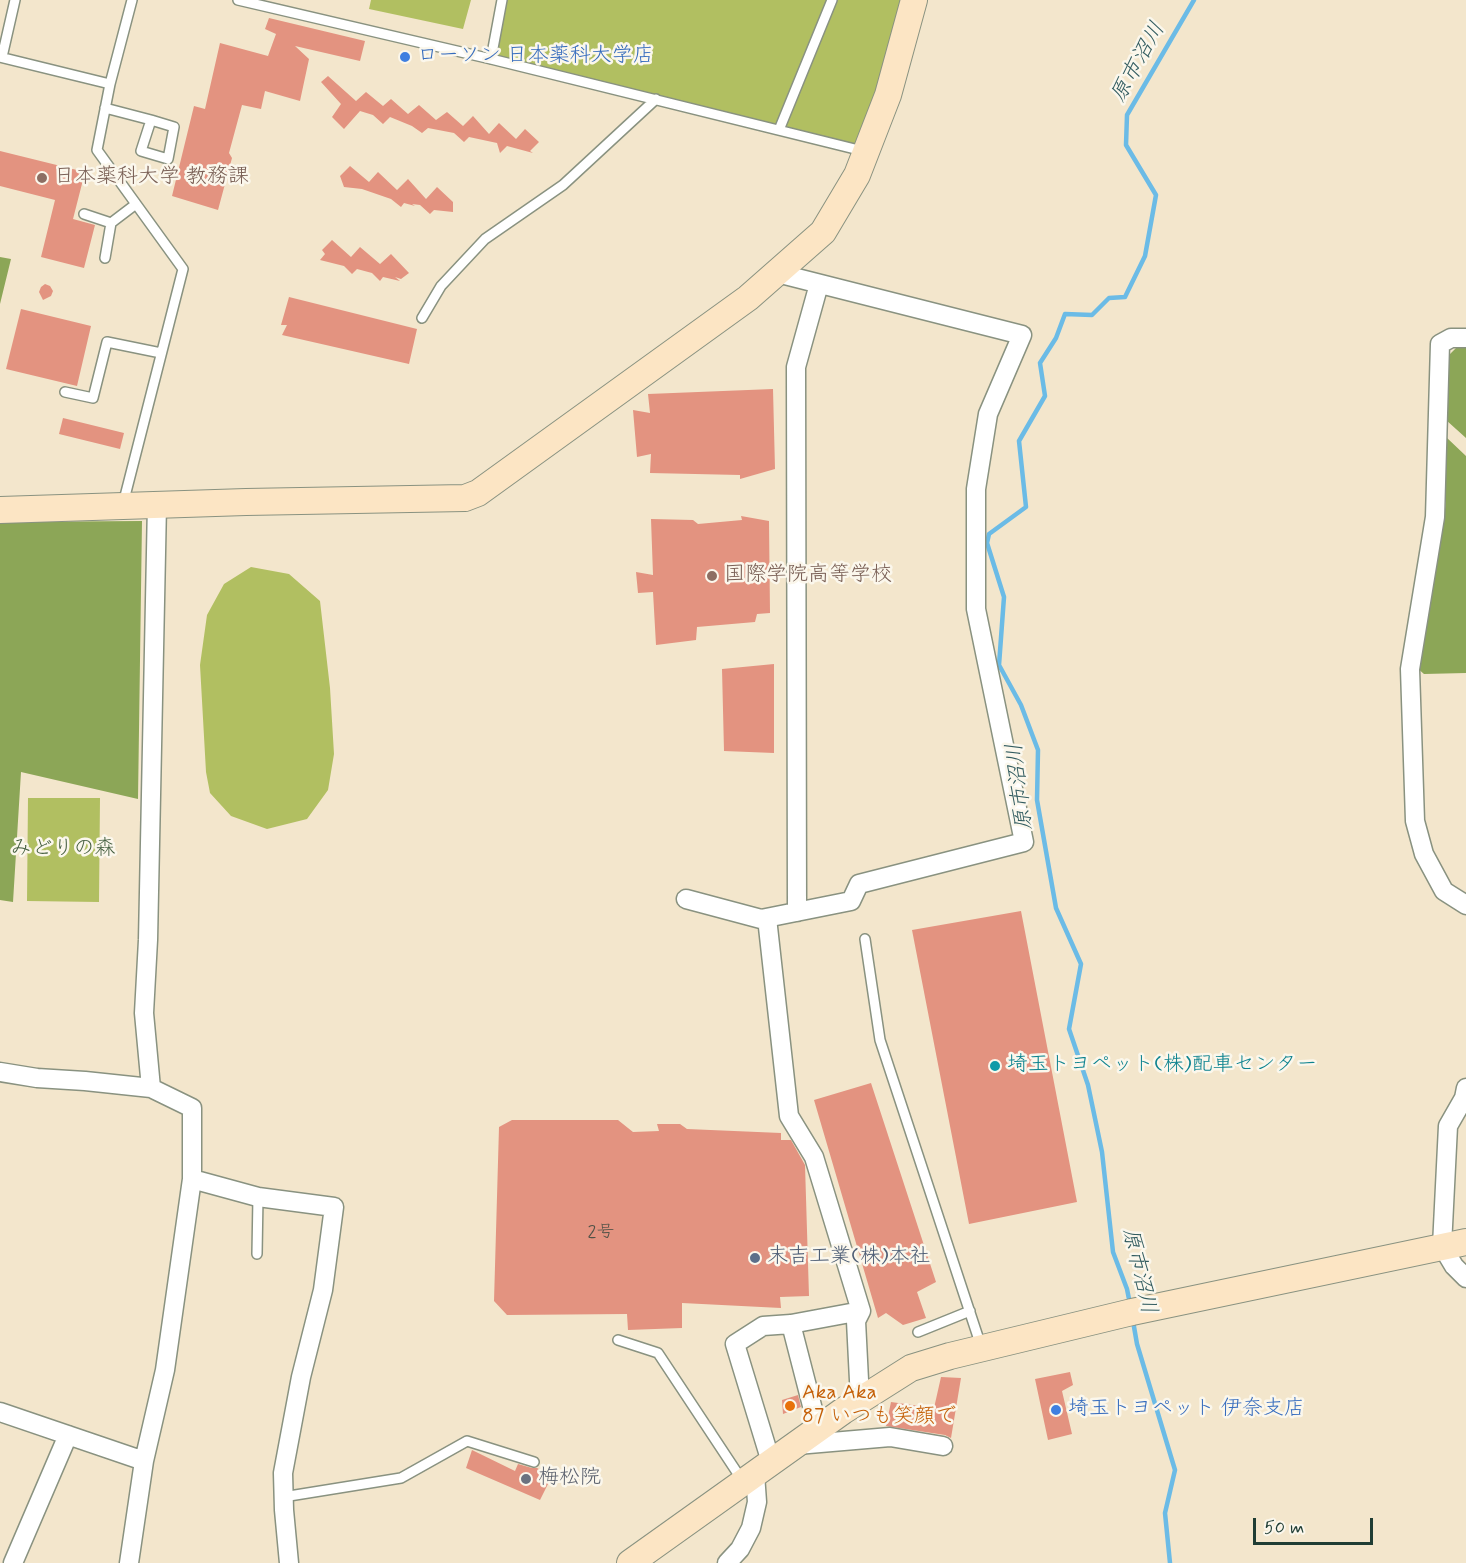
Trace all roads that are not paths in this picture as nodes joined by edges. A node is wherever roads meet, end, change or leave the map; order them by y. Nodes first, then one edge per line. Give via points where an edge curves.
1 (15, 0) edge
2 (132, 0) edge
3 (238, 0) edge
4 (502, 0) edge
5 (832, 0) edge
6 (914, 0) edge
7 (284, 5) edge
8 (1, 57) edge
9 (491, 58) junction
10 (110, 84) junction
11 (656, 99) junction
12 (105, 108) junction
13 (151, 120) junction
14 (779, 130) junction
15 (866, 152) junction
16 (136, 204) junction
17 (84, 214) dead end
18 (111, 223) junction
19 (105, 258) dead end
20 (777, 273) junction
21 (819, 284) junction
22 (422, 318) dead end
23 (1466, 338) edge
24 (161, 353) junction
25 (65, 392) dead end
26 (158, 504) junction
27 (122, 506) junction
28 (0, 510) edge
29 (686, 899) dead end
30 (1466, 905) edge
31 (797, 912) junction
32 (767, 918) junction
33 (865, 939) dead end
34 (0, 1071) edge
35 (151, 1088) junction
36 (1466, 1088) edge
37 (192, 1179) junction
38 (258, 1197) junction
39 (1454, 1244) edge
40 (257, 1254) dead end
41 (1466, 1278) edge
42 (861, 1311) junction
43 (970, 1311) junction
44 (791, 1324) junction
45 (918, 1332) dead end
46 (618, 1340) dead end
47 (982, 1348) junction
48 (860, 1400) junction
49 (0, 1412) edge
50 (818, 1429) junction
51 (68, 1435) junction
52 (795, 1446) junction
53 (943, 1446) dead end
54 (144, 1461) junction
55 (534, 1462) dead end
56 (757, 1473) junction
57 (284, 1497) junction
58 (13, 1563) edge
59 (129, 1563) edge
60 (289, 1563) edge
61 (630, 1563) edge
62 (728, 1563) edge

1 - 8 lane
2 - 10 lane
3 - 7 lane
4 - 9 lane
5 - 14 lane
6 - 15 street via 888,95
7 - 9 lane
8 - 10 lane
9 - 11 lane
10 - 12 lane
11 - 14 lane
11 - 22 lane via 563,185 485,238 441,286
12 - 13 lane
12 - 16 lane via 97,150
13 - 13 lane via 174,127 168,159 141,151
14 - 15 lane
15 - 20 street via 823,232
16 - 18 lane
16 - 24 lane via 183,269
17 - 18 lane
18 - 19 lane
20 - 21 street
20 - 26 street via 589,414 478,493 465,498
21 - 31 street via 796,368
21 - 31 street via 1022,335 988,414 975,489 976,609 1024,842 859,884 851,901
23 - 30 street via 1451,338 1440,344 1435,517 1410,669 1415,821 1424,854 1444,891
24 - 25 lane via 107,342 93,398
24 - 27 lane
26 - 27 street
26 - 35 street via 144,1013
27 - 28 street
29 - 32 street
31 - 32 street
32 - 42 street via 789,1116 814,1157
33 - 43 lane via 880,1040
34 - 35 street
35 - 37 street via 192,1108
36 - 39 street via 1448,1125
37 - 38 street
37 - 54 street via 165,1370
38 - 40 lane
38 - 57 street via 334,1207 322,1290 283,1473
39 - 41 street via 1454,1266
39 - 47 street via 1126,1313
42 - 44 street
42 - 48 street via 856,1321
43 - 45 lane
43 - 47 lane
44 - 50 street
44 - 56 street via 763,1326 735,1344
46 - 56 lane via 658,1353
47 - 48 street via 910,1368
48 - 50 street
49 - 51 street
50 - 52 street
51 - 54 street
51 - 58 street
52 - 53 street via 890,1437
52 - 56 street
54 - 59 street
55 - 57 lane via 467,1441 401,1478
56 - 61 street
56 - 62 street via 757,1502 751,1528
57 - 60 street

